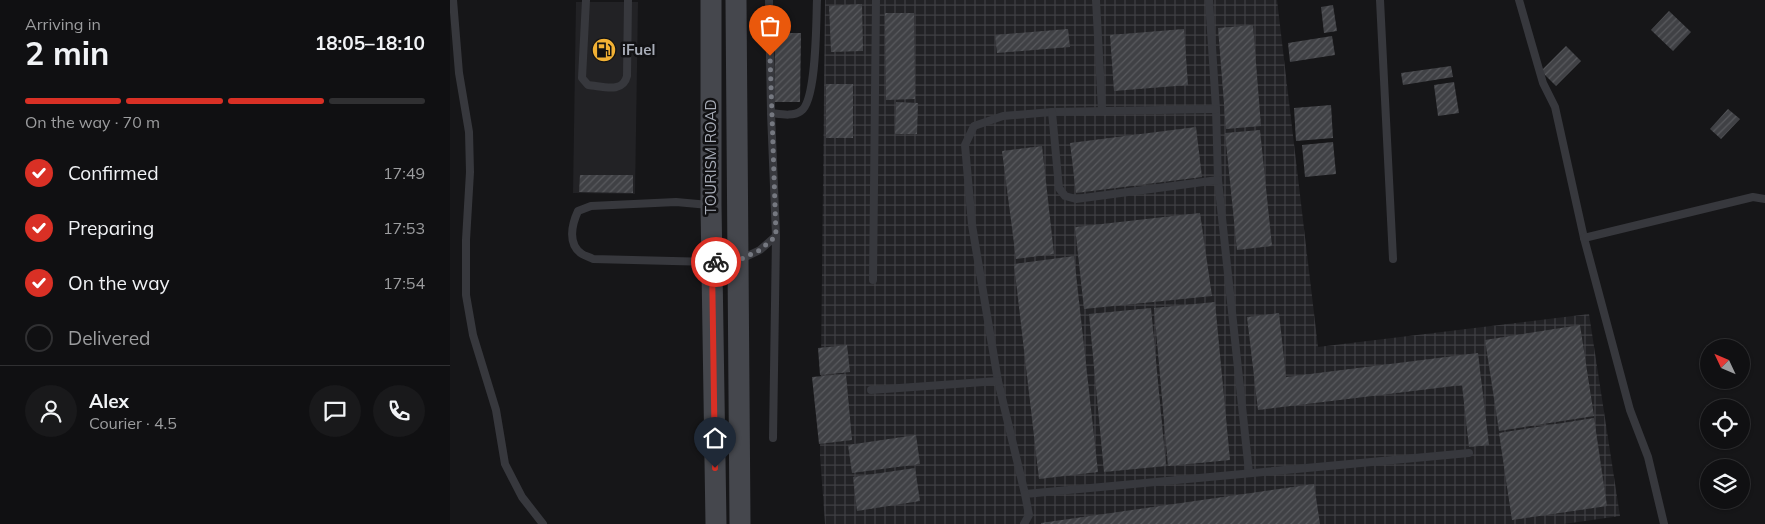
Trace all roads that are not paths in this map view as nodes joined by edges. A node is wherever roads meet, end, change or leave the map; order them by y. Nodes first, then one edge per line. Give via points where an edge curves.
1 (453, 0) edge
2 (586, 0) edge
3 (628, 0) edge
4 (711, 0) edge
5 (736, 0) edge
6 (769, 0) edge
7 (817, 0) edge
8 (876, 0) edge
9 (1096, 0) edge
10 (1209, 0) edge
11 (1380, 0) edge
12 (1519, 0) edge
13 (1216, 109) junction
14 (1102, 110) junction
15 (770, 112) junction
16 (1052, 112) junction
17 (1218, 180) junction
18 (1765, 199) edge
19 (711, 205) junction
20 (776, 236) junction
21 (1584, 238) junction
22 (1393, 260) dead end
23 (737, 261) junction
24 (712, 262) junction
25 (873, 280) dead end
26 (998, 381) junction
27 (871, 390) dead end
28 (773, 438) dead end
29 (1469, 453) dead end
30 (1249, 472) junction
31 (1025, 494) junction
32 (543, 524) edge
33 (716, 524) edge
34 (740, 524) edge
35 (1024, 524) edge
36 (1664, 524) edge

1 - 32 lane via 459,73 469,132 466,296 473,335 496,410 505,464 522,497
2 - 3 lane via 582,78 588,85 617,88 625,82 626,76
4 - 19 main road, TOURISM ROAD
5 - 23 main road, TOURISM ROAD
6 - 15 lane
7 - 15 lane via 813,83 808,102 802,111 790,115
8 - 25 lane
9 - 14 lane
10 - 13 lane
11 - 22 lane
12 - 21 lane via 1543,83 1555,107
13 - 14 lane
13 - 17 lane
14 - 16 lane
15 - 20 lane
16 - 17 lane via 1059,188 1065,196 1076,199
16 - 26 lane via 1003,116 974,126 965,145 972,225
17 - 30 lane
18 - 21 lane via 1753,197
19 - 24 main road, TOURISM ROAD
19 - 24 lane via 676,202 591,206 578,211 572,223 572,240 581,254 593,258
20 - 23 lane via 760,250
20 - 28 lane
21 - 36 lane via 1630,410 1648,457
23 - 24 lane
23 - 34 main road, TOURISM ROAD
24 - 33 main road, TOURISM ROAD
26 - 27 lane
26 - 31 lane
29 - 30 lane
30 - 31 lane
31 - 35 lane via 1029,515

